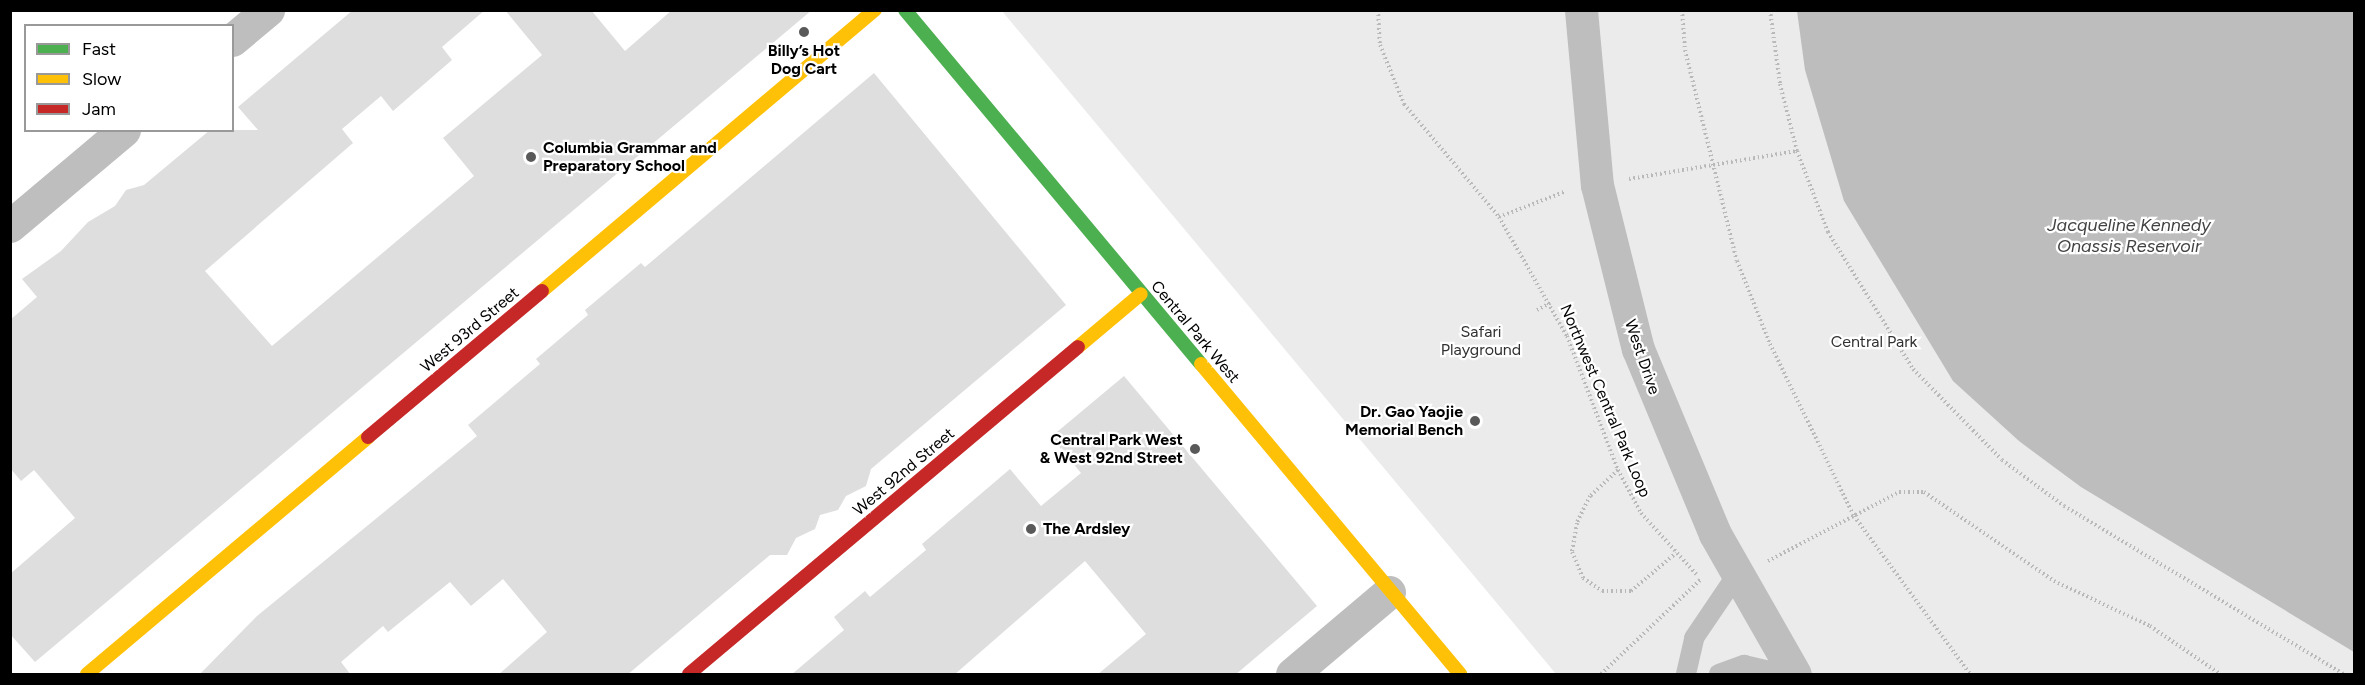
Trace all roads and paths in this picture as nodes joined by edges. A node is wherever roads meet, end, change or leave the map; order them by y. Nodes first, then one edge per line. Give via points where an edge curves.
1 (268, 10) edge
2 (874, 10) edge
3 (905, 10) edge
4 (1378, 10) edge
5 (1581, 10) edge
6 (1683, 10) edge
7 (1770, 10) edge
8 (234, 38) edge
9 (122, 132) edge
10 (1797, 151) junction
11 (1714, 166) junction
12 (1622, 180) dead end
13 (1569, 190) dead end
14 (1498, 217) junction
15 (10, 226) edge
16 (1141, 294) junction
17 (1550, 303) junction
18 (1537, 310) dead end
19 (1618, 470) junction
20 (1854, 516) junction
21 (1676, 553) junction
22 (1749, 570) junction
23 (1389, 592) junction
24 (87, 675) edge
25 (689, 675) edge
26 (1292, 675) edge
27 (1460, 675) edge
28 (1601, 675) edge
29 (1686, 675) edge
30 (1719, 675) edge
31 (1782, 675) edge
32 (1795, 675) edge
33 (1970, 675) edge
34 (2220, 675) edge
35 (2344, 675) edge

1 - 8 street
2 - 24 street, West 93rd Street
3 - 16 street, Central Park West
4 - 14 path, Northwest Central Park Loop via 1380,45 1404,104
5 - 22 street, West Drive via 1597,185 1623,298 1678,453
6 - 11 path via 1685,50
7 - 10 path via 1780,84
9 - 15 street
10 - 11 path
10 - 35 path via 1828,232 1869,307 1954,416 2064,506
11 - 12 path
11 - 20 path via 1737,261
13 - 14 path
14 - 17 path, Northwest Central Park Loop
16 - 23 street, Central Park West
16 - 25 street, West 92nd Street
17 - 18 path
17 - 19 path, Northwest Central Park Loop via 1590,387
19 - 21 path, Northwest Central Park Loop via 1641,513
19 - 21 path via 1590,496 1577,522 1572,552 1583,578 1602,591 1630,591
20 - 22 path
20 - 33 path
20 - 34 path via 1899,492 1924,492 2054,581 2150,626
21 - 28 path, Northwest Central Park Loop via 1701,579
22 - 29 lane via 1694,638
22 - 32 street, West Drive
23 - 26 street
23 - 27 street, Central Park West
30 - 31 lane via 1744,665

